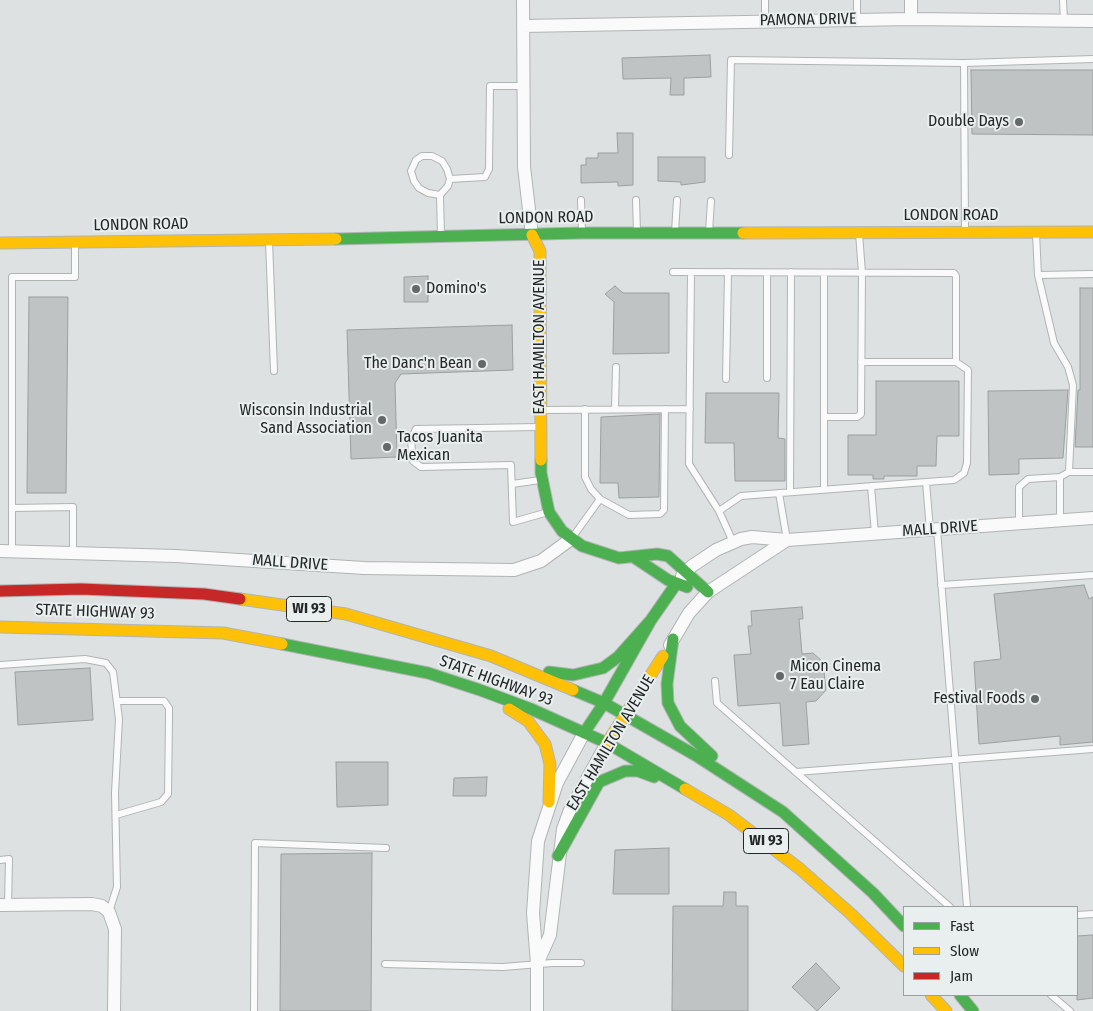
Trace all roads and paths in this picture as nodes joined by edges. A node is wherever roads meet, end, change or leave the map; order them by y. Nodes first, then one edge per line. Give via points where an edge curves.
1 (523, 0) edge
2 (765, 0) edge
3 (857, 0) edge
4 (911, 0) edge
5 (1063, 0) edge
6 (856, 19) junction
7 (911, 19) junction
8 (765, 21) junction
9 (1064, 21) junction
10 (1093, 21) edge
11 (524, 26) junction
12 (1093, 59) edge
13 (964, 63) junction
14 (524, 86) junction
15 (729, 155) dead end
16 (450, 179) junction
17 (440, 195) junction
18 (581, 200) dead end
19 (636, 200) dead end
20 (677, 200) dead end
21 (711, 201) dead end
22 (859, 232) junction
23 (965, 232) junction
24 (1036, 232) junction
25 (1093, 232) edge
26 (582, 233) junction
27 (637, 233) junction
28 (675, 233) junction
29 (709, 233) junction
30 (532, 235) junction
31 (441, 237) junction
32 (269, 240) junction
33 (75, 242) junction
34 (0, 243) edge
35 (673, 272) dead end
36 (691, 272) junction
37 (728, 272) junction
38 (791, 272) junction
39 (767, 273) junction
40 (824, 273) junction
41 (862, 273) junction
42 (1093, 274) edge
43 (1038, 275) junction
44 (861, 362) junction
45 (956, 362) junction
46 (616, 367) dead end
47 (274, 371) dead end
48 (767, 378) dead end
49 (726, 379) dead end
50 (585, 409) junction
51 (615, 409) junction
52 (665, 409) junction
53 (690, 409) junction
54 (540, 410) junction
55 (824, 417) junction
56 (540, 427) junction
57 (1069, 472) junction
58 (1093, 472) edge
59 (1060, 477) junction
60 (541, 480) junction
61 (926, 482) junction
62 (512, 484) junction
63 (871, 486) junction
64 (824, 489) junction
65 (790, 492) junction
66 (780, 493) junction
67 (600, 498) junction
68 (12, 508) junction
69 (719, 511) junction
70 (549, 512) junction
71 (1093, 518) edge
72 (1060, 520) junction
73 (1019, 523) junction
74 (933, 530) junction
75 (874, 534) junction
76 (571, 539) junction
77 (787, 540) junction
78 (733, 542) junction
79 (6, 551) edge
80 (73, 552) junction
81 (635, 558) junction
82 (687, 571) junction
83 (1093, 574) edge
84 (676, 584) junction
85 (941, 585) junction
86 (80, 588) junction
87 (0, 591) edge
88 (708, 592) junction
89 (0, 602) edge
90 (651, 620) junction
91 (0, 627) edge
92 (673, 639) junction
93 (663, 656) joint
94 (0, 665) edge
95 (526, 669) junction
96 (715, 682) dead end
97 (480, 690) junction
98 (117, 701) junction
99 (604, 704) junction
100 (626, 715) junction
101 (584, 733) junction
102 (607, 743) junction
103 (1093, 749) edge
104 (955, 759) junction
105 (796, 772) junction
106 (745, 786) junction
107 (686, 789) junction
108 (549, 802) junction
109 (116, 815) junction
110 (386, 848) dead end
111 (558, 856) junction
112 (0, 860) edge
113 (4, 905) edge
114 (949, 906) edge
115 (967, 906) edge
116 (109, 912) junction
117 (1093, 914) edge
118 (1078, 915) edge
119 (903, 925) edge
120 (581, 963) dead end
121 (386, 964) dead end
122 (537, 964) junction
123 (903, 965) edge
124 (932, 996) edge
125 (961, 996) edge
126 (1052, 996) edge
127 (114, 1011) edge
128 (254, 1011) edge
129 (537, 1011) edge
130 (946, 1011) edge
131 (974, 1011) edge
132 (1070, 1011) edge

1 - 11 street, EAST HAMILTON AVENUE
2 - 8 lane
3 - 6 lane
4 - 7 street
5 - 9 lane
6 - 7 street, PAMONA DRIVE
6 - 8 street, PAMONA DRIVE
7 - 9 street, PAMONA DRIVE
8 - 11 street, PAMONA DRIVE
9 - 10 street, PAMONA DRIVE
11 - 14 street, EAST HAMILTON AVENUE
12 - 13 lane
13 - 15 lane via 731,60
13 - 23 lane
14 - 16 lane via 490,86 489,170 485,177
14 - 30 street, EAST HAMILTON AVENUE via 524,167
16 - 17 lane
16 - 17 lane via 448,168 442,161 432,156 416,160 411,171 414,181 428,193
17 - 31 lane
18 - 26 lane
19 - 27 lane
20 - 28 lane
21 - 29 lane
22 - 23 main road, LONDON ROAD
22 - 29 main road, LONDON ROAD
22 - 41 lane
23 - 24 main road, LONDON ROAD
24 - 25 main road, LONDON ROAD
24 - 43 lane
26 - 27 main road, LONDON ROAD
26 - 30 main road, LONDON ROAD
27 - 28 main road, LONDON ROAD
28 - 29 main road, LONDON ROAD
30 - 31 main road, LONDON ROAD
30 - 54 main road, EAST HAMILTON AVENUE via 540,251
31 - 32 main road, LONDON ROAD
32 - 33 main road, LONDON ROAD
32 - 47 lane
33 - 34 main road, LONDON ROAD
33 - 68 lane via 75,277 12,277
35 - 36 lane
36 - 37 lane
36 - 53 lane
37 - 39 lane
37 - 49 lane
38 - 39 lane
38 - 40 lane
38 - 65 lane
39 - 48 lane
40 - 41 lane
40 - 55 lane
41 - 44 lane
41 - 45 lane via 954,273
42 - 43 lane
43 - 57 lane via 1054,343 1068,367 1073,385
44 - 45 lane
44 - 55 lane via 861,414 857,417
45 - 61 lane via 968,370 967,463 964,473 954,480
46 - 51 lane
50 - 51 lane
50 - 54 lane
50 - 67 lane via 585,477
51 - 52 lane
52 - 53 lane
52 - 67 lane via 664,510 660,514 630,515
53 - 69 lane via 689,464
54 - 56 main road, EAST HAMILTON AVENUE
55 - 64 lane
56 - 60 main road, EAST HAMILTON AVENUE
56 - 62 lane via 416,429 411,440 413,461 421,467 511,466
57 - 58 lane
57 - 59 lane
59 - 72 lane
59 - 73 lane via 1028,479 1019,487
60 - 62 lane
60 - 70 main road, EAST HAMILTON AVENUE
61 - 63 lane
61 - 74 lane
62 - 70 lane via 513,522
63 - 64 lane
63 - 75 lane
64 - 65 lane
65 - 66 lane
66 - 69 lane via 741,496
66 - 77 lane
67 - 76 lane
68 - 79 lane
68 - 80 lane via 73,507
69 - 78 lane
70 - 76 main road, EAST HAMILTON AVENUE
71 - 72 street, MALL DRIVE
72 - 73 street, MALL DRIVE
73 - 74 street, MALL DRIVE
74 - 75 street, MALL DRIVE
74 - 85 lane
75 - 77 street, MALL DRIVE
76 - 80 street, MALL DRIVE via 541,562 514,570 364,568
76 - 81 main road, EAST HAMILTON AVENUE via 607,556
77 - 78 street, MALL DRIVE via 752,537
77 - 88 street, MALL DRIVE
78 - 82 street, MALL DRIVE
79 - 80 street, MALL DRIVE
81 - 82 main road, EAST HAMILTON AVENUE via 664,555
81 - 84 main road, EAST HAMILTON AVENUE
82 - 84 street, MALL DRIVE
82 - 88 main road, EAST HAMILTON AVENUE
83 - 85 lane
84 - 88 main road
84 - 90 main road, EAST HAMILTON AVENUE
85 - 104 lane
86 - 87 main road, STATE HIGHWAY 93 / WI 93
86 - 89 main road
86 - 95 main road, STATE HIGHWAY 93 / WI 93 via 204,594 346,614
88 - 92 street, EAST HAMILTON AVENUE via 689,613
90 - 95 main road via 618,657 603,668 574,675
90 - 99 main road, EAST HAMILTON AVENUE
91 - 97 main road, STATE HIGHWAY 93 / WI 93 via 223,634 428,673
92 - 93 street, EAST HAMILTON AVENUE
92 - 106 main road via 667,684 672,714 680,726
93 - 100 main road, EAST HAMILTON AVENUE
94 - 98 lane via 85,659 106,663 113,672
95 - 99 main road, STATE HIGHWAY 93 / WI 93
96 - 105 lane via 717,703
97 - 101 main road, STATE HIGHWAY 93 / WI 93
97 - 108 main road via 528,721 541,736 550,764
98 - 109 lane
98 - 109 lane via 164,701 169,718 168,794 161,802
99 - 100 main road, STATE HIGHWAY 93 / WI 93
99 - 101 main road, EAST HAMILTON AVENUE
100 - 102 main road, EAST HAMILTON AVENUE
100 - 106 main road, STATE HIGHWAY 93 / WI 93
101 - 102 main road, STATE HIGHWAY 93 / WI 93
101 - 108 street, EAST HAMILTON AVENUE
102 - 107 main road, STATE HIGHWAY 93 / WI 93
102 - 111 street, EAST HAMILTON AVENUE via 570,810
103 - 104 lane
104 - 105 lane
104 - 115 lane
105 - 114 lane
106 - 119 main road, STATE HIGHWAY 93 / WI 93 via 783,812 824,848
107 - 111 main road via 638,771 606,776
107 - 123 main road, STATE HIGHWAY 93 / WI 93 via 729,815 800,869
108 - 122 street, EAST HAMILTON AVENUE via 538,841 535,867 533,913
109 - 116 lane via 118,887
110 - 128 lane via 255,843
111 - 122 street, EAST HAMILTON AVENUE via 550,936
112 - 113 lane via 9,860
113 - 116 street via 92,904
116 - 127 street via 115,929
117 - 118 lane
120 - 122 lane
121 - 122 lane via 509,967
122 - 129 street, EAST HAMILTON AVENUE
124 - 130 main road
125 - 131 main road
126 - 132 lane

